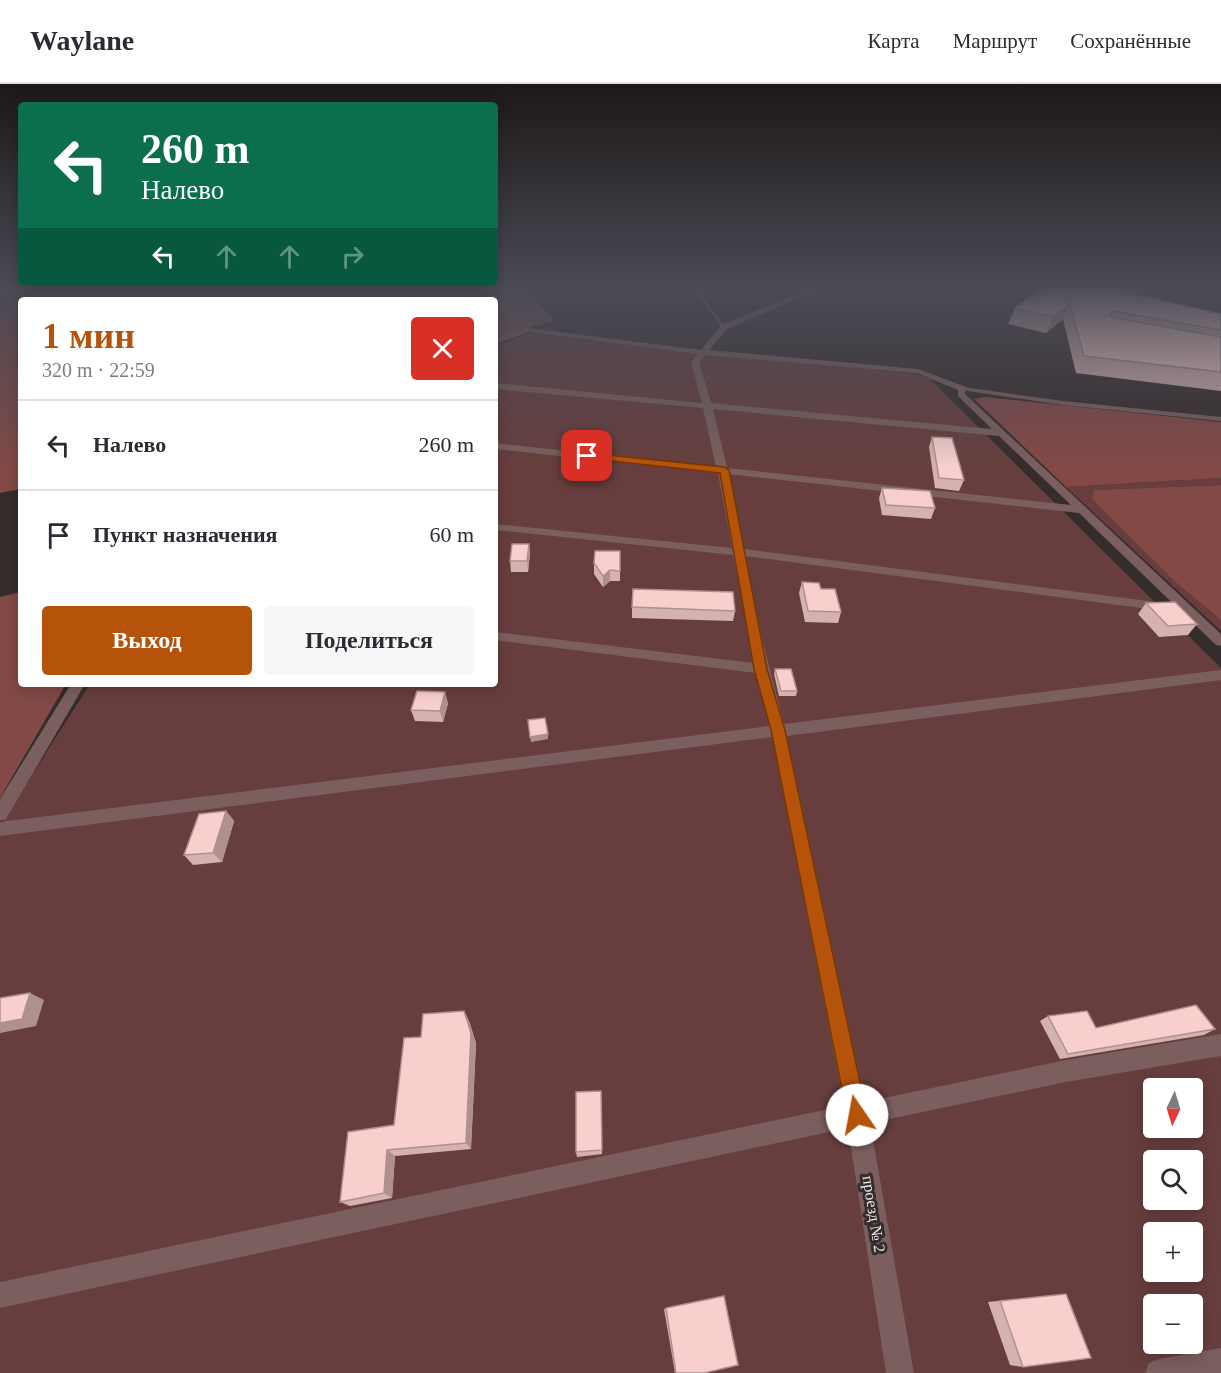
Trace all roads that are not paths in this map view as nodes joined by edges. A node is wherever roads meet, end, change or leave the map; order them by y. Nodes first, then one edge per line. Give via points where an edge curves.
1 (656, 346) edge
2 (707, 346) edge
3 (702, 352) junction
4 (498, 386) edge
5 (963, 389) junction
6 (709, 405) junction
7 (1221, 419) edge
8 (1001, 433) junction
9 (498, 446) edge
10 (724, 470) junction
11 (1084, 510) junction
12 (498, 527) edge
13 (738, 552) junction
14 (1188, 610) junction
15 (498, 636) edge
16 (1221, 642) edge
17 (760, 669) junction
18 (1221, 675) edge
19 (76, 687) edge
20 (778, 730) junction
21 (0, 814) edge
22 (0, 829) edge
23 (1221, 1045) edge
24 (857, 1115) junction
25 (0, 1295) edge
26 (1221, 1362) edge
27 (900, 1373) edge
28 (1158, 1373) edge

1 - 3 street
2 - 3 street
3 - 5 street via 918,371
3 - 6 street, проезд № 2 via 695,362
4 - 6 street
5 - 7 lane via 1063,404
5 - 8 street via 961,394
6 - 8 street
6 - 10 street, проезд № 2
8 - 11 street
9 - 10 street
10 - 11 street
10 - 13 street, проезд № 2
11 - 14 street
12 - 13 street
13 - 14 street
13 - 17 street, проезд № 2
14 - 16 street
15 - 17 street
17 - 20 street, проезд № 2
18 - 20 street
19 - 21 street
20 - 22 street
20 - 24 street, проезд № 2
23 - 24 street via 1066,1071
24 - 25 street
24 - 27 street, проезд № 2
26 - 28 street

